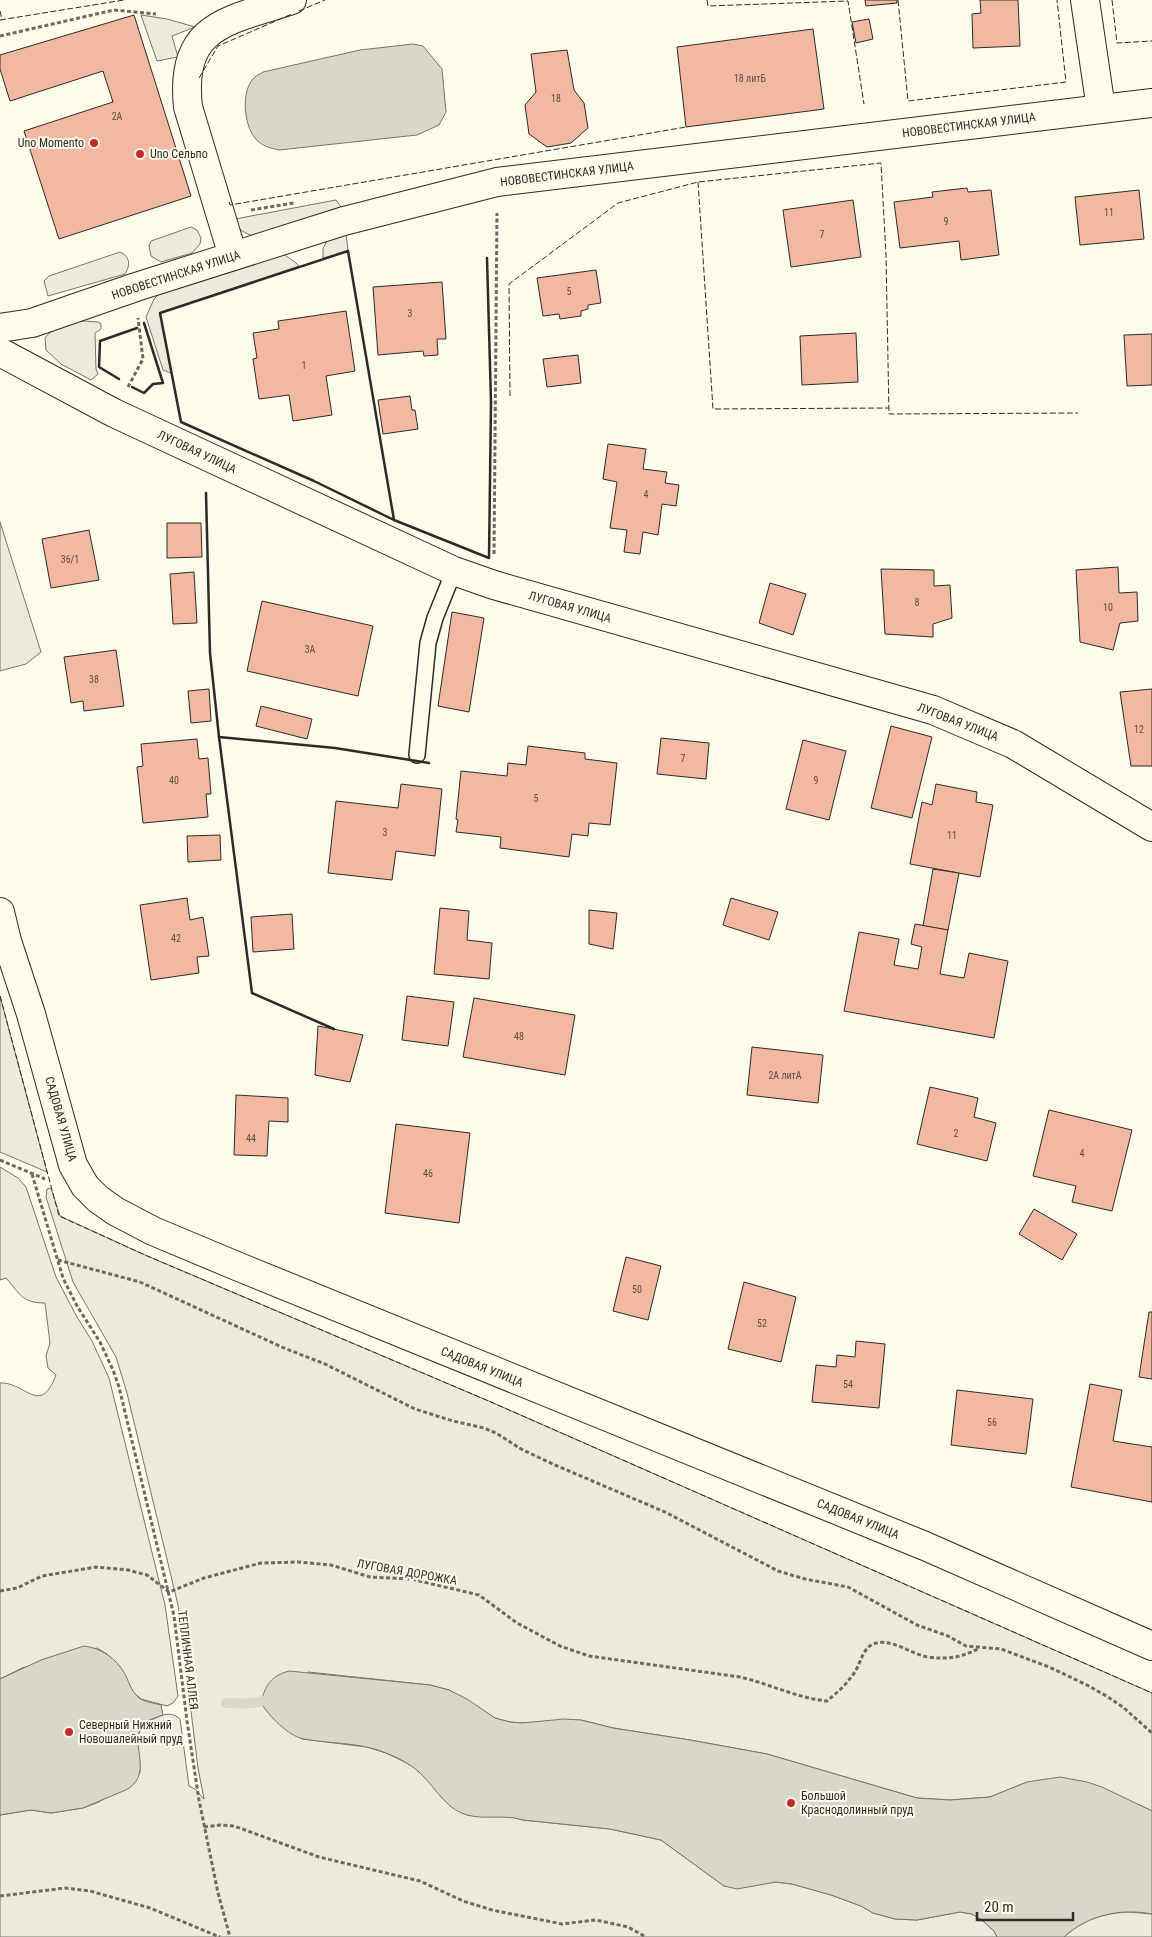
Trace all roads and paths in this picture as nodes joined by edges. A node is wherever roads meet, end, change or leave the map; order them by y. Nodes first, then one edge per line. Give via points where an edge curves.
1 (292, 0) edge
2 (1085, 0) edge
3 (156, 14) dead end
4 (0, 36) edge
5 (1152, 103) edge
6 (1101, 109) junction
7 (497, 182) junction
8 (233, 256) junction
9 (136, 287) junction
10 (0, 328) edge
11 (0, 352) edge
12 (114, 413) junction
13 (454, 571) junction
14 (494, 585) junction
15 (417, 755) dead end
16 (1152, 827) edge
17 (0, 912) edge
18 (0, 1160) edge
19 (58, 1260) junction
20 (0, 1591) edge
21 (169, 1592) junction
22 (1152, 1646) edge
23 (981, 1648) junction
24 (1152, 1733) edge
25 (204, 1827) junction
26 (0, 1896) edge
27 (220, 1937) edge
28 (230, 1937) edge
29 (646, 1937) edge

1 - 8 street via 213,29 201,39 188,72 188,108
2 - 6 street
3 - 4 path via 114,10
5 - 6 street, НОВОВЕСТИНСКАЯ УЛИЦА
6 - 7 street, НОВОВЕСТИНСКАЯ УЛИЦА
7 - 8 street, НОВОВЕСТИНСКАЯ УЛИЦА via 344,221
7 - 14 path
8 - 9 street, НОВОВЕСТИНСКАЯ УЛИЦА
9 - 10 street, НОВОВЕСТИНСКАЯ УЛИЦА via 32,323
9 - 12 path via 144,359
11 - 12 street, ЛУГОВАЯ УЛИЦА
12 - 13 street, ЛУГОВАЯ УЛИЦА
13 - 14 street, ЛУГОВАЯ УЛИЦА
13 - 15 lane via 428,643
14 - 16 street, ЛУГОВАЯ УЛИЦА via 933,710 1013,744
17 - 22 street, САДОВАЯ УЛИЦА via 73,1165 85,1186 115,1211 239,1268 925,1546
18 - 19 path, ТЕПЛИЧНАЯ АЛЛЕЯ via 32,1174
19 - 21 path, ТЕПЛИЧНАЯ АЛЛЕЯ via 63,1278 100,1342 119,1387
19 - 23 path via 140,1282 325,1364 414,1409 484,1428 555,1465 671,1515 778,1571 805,1580 848,1587 917,1625 966,1646
20 - 21 path via 17,1588 42,1576 96,1567 147,1575
21 - 23 path, ЛУГОВАЯ ДОРОЖКА via 204,1578 261,1563 331,1565 370,1577 419,1580 479,1595 517,1623 574,1652 740,1677 808,1699 827,1700 840,1690 872,1644 886,1642 927,1656 949,1658 962,1657
21 - 25 path, ТЕПЛИЧНАЯ АЛЛЕЯ
23 - 24 path via 1001,1649 1030,1659 1087,1685 1124,1708
25 - 28 path, ТЕПЛИЧНАЯ АЛЛЕЯ
25 - 29 path via 234,1826 319,1856 420,1881 492,1910 562,1924 596,1920 628,1927
26 - 27 path via 65,1888 90,1891 150,1908

